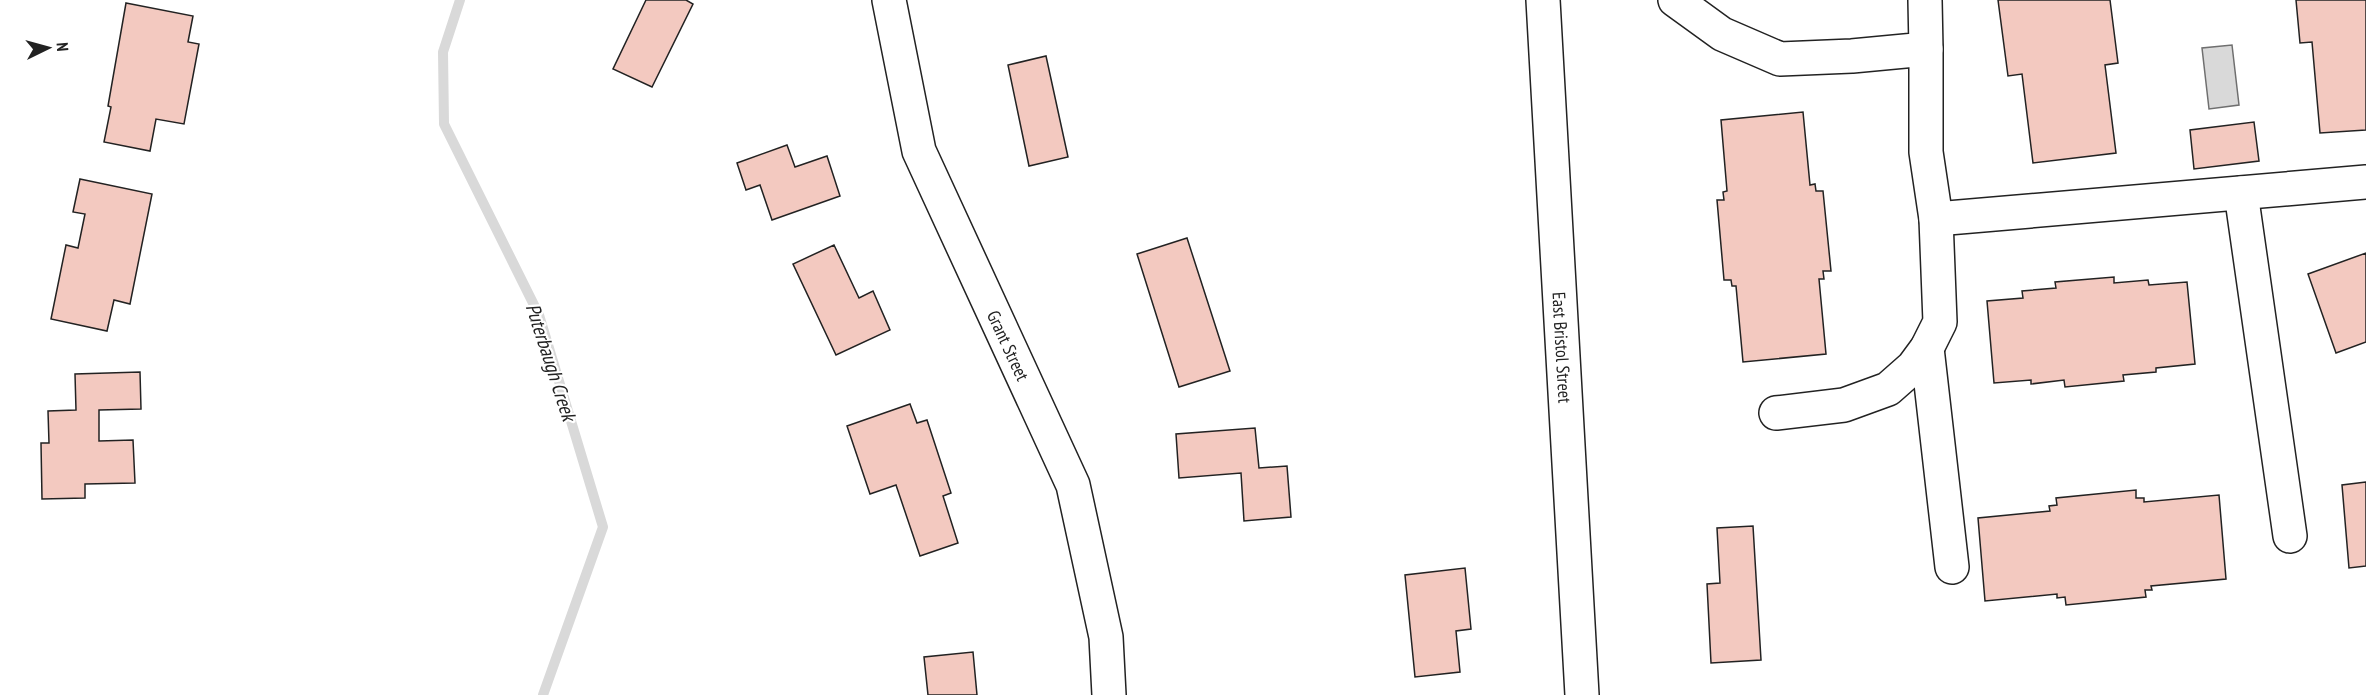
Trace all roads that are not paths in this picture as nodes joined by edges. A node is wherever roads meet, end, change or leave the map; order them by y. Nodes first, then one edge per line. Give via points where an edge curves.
1 (889, 0) edge
2 (1544, 0) edge
3 (1675, 0) edge
4 (1924, 0) edge
5 (1926, 49) junction
6 (2366, 182) edge
7 (2241, 193) junction
8 (1936, 219) junction
9 (1927, 348) junction
10 (1776, 412) dead end
11 (2290, 536) dead end
12 (1952, 567) dead end
13 (1109, 695) edge
14 (1582, 695) edge

1 - 13 street, Grant Street via 919,151 1073,485 1106,637
2 - 14 street, East Bristol Street
3 - 5 street via 1722,34 1780,59
4 - 5 street
5 - 8 street via 1926,152
6 - 7 street
7 - 8 street
7 - 11 street
8 - 9 street via 1940,322
9 - 10 street via 1888,389 1844,405
9 - 12 street

